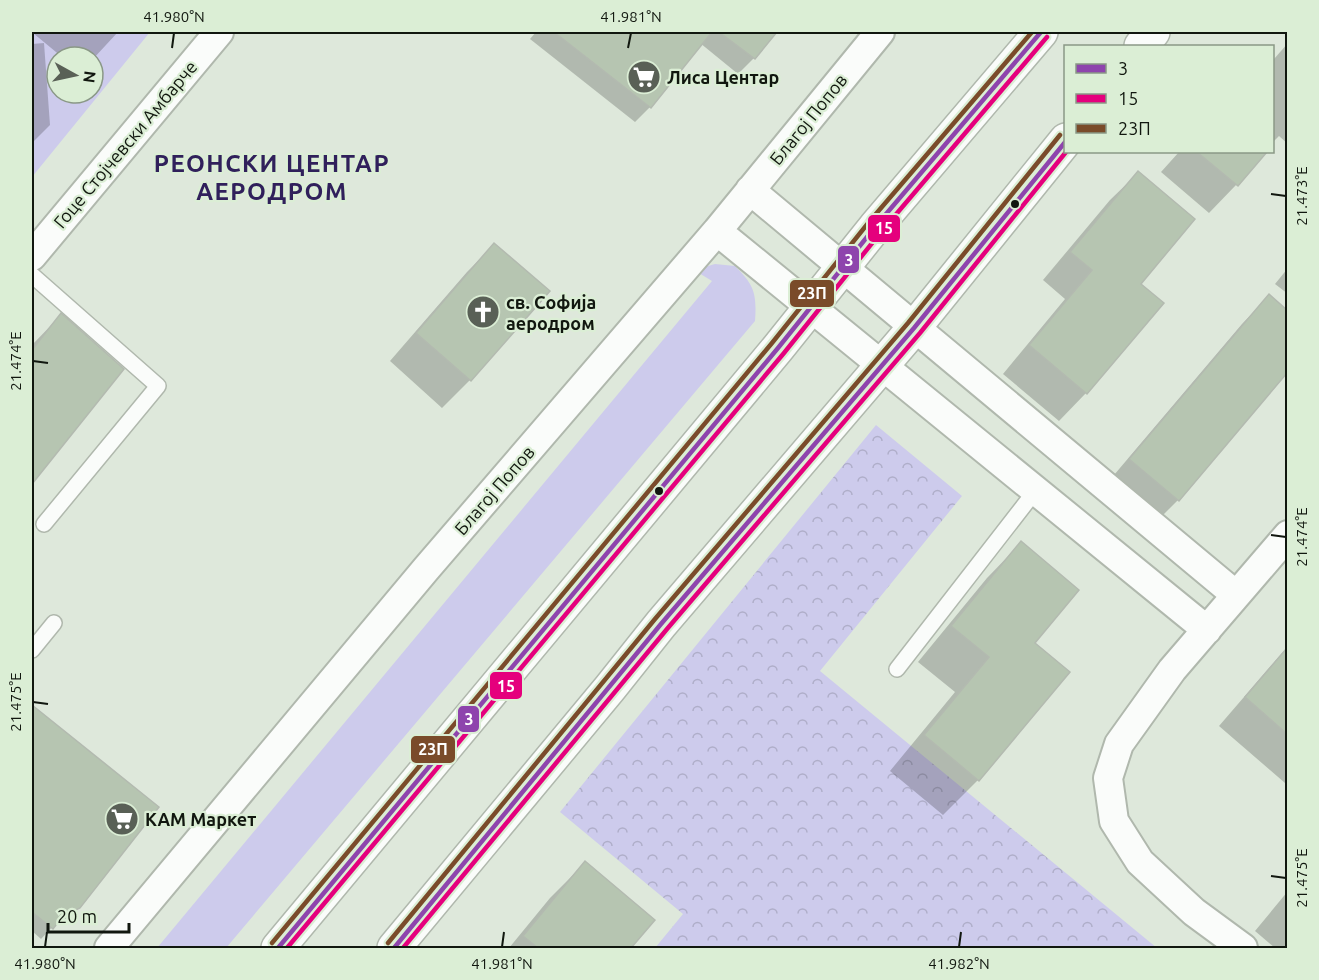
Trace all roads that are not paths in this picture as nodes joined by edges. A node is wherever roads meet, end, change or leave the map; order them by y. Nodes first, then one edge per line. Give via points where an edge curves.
1 (219, 32) edge
2 (880, 32) edge
3 (1041, 32) edge
4 (1153, 32) edge
5 (1142, 45) edge
6 (1064, 141) edge
7 (750, 190) junction
8 (717, 231) junction
9 (32, 256) edge
10 (842, 268) junction
11 (32, 275) edge
12 (811, 306) junction
13 (914, 328) junction
14 (883, 364) junction
15 (1036, 490) junction
16 (44, 524) dead end
17 (1287, 535) edge
18 (1236, 595) junction
19 (54, 624) dead end
20 (1207, 630) junction
21 (32, 650) edge
22 (897, 669) dead end
23 (109, 948) edge
24 (278, 948) edge
25 (394, 948) edge
26 (1244, 948) edge

1 - 9 street, Гоце Стојчевски Амбарче
2 - 7 street, Благој Попов
3 - 10 street
4 - 5 street
6 - 13 street
7 - 8 street, Благој Попов
7 - 10 street
8 - 12 street
8 - 23 street, Благој Попов via 426,569
10 - 12 street
10 - 13 street
11 - 16 lane via 158,386
12 - 14 street
12 - 24 street
13 - 14 street
13 - 18 street
14 - 15 street
14 - 25 street via 661,624
15 - 20 street
15 - 22 lane
17 - 18 street
18 - 20 street
19 - 21 lane
20 - 26 street via 1172,669 1119,744 1108,778 1114,821 1140,862 1194,912

